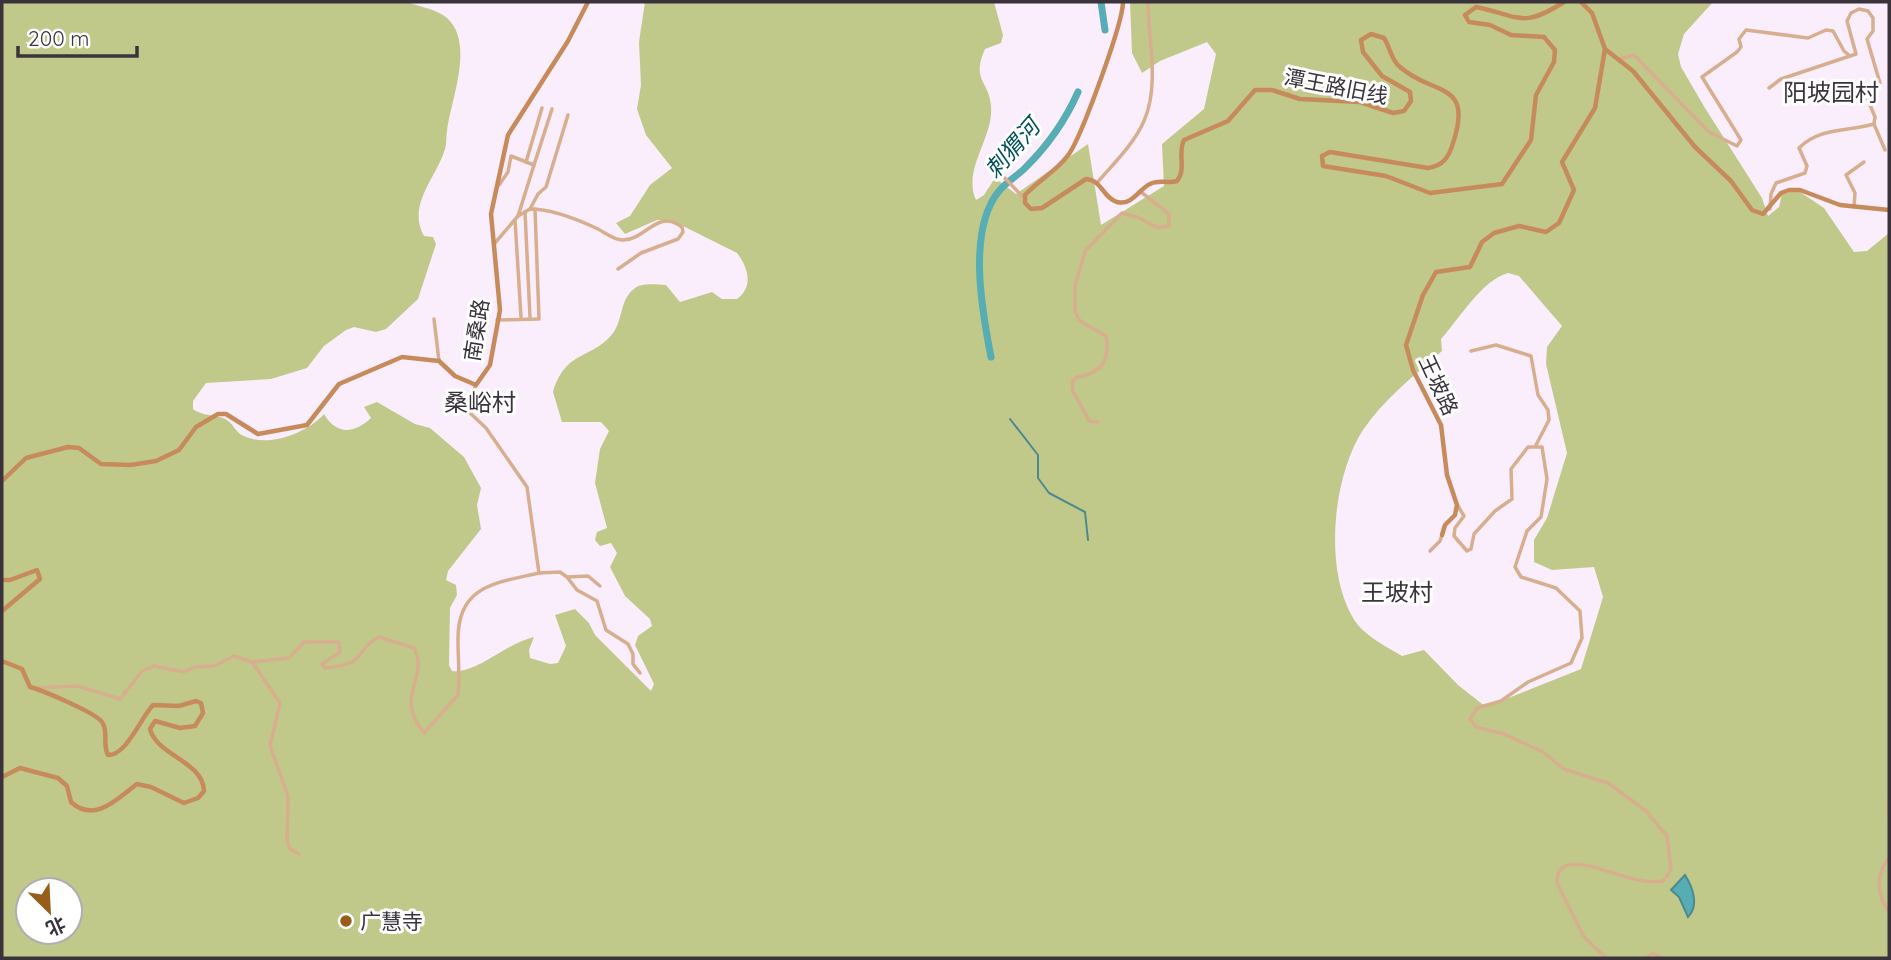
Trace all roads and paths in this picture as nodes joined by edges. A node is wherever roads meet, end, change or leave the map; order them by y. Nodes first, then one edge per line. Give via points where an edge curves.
1 (588, 2) edge
2 (1123, 2) edge
3 (1148, 2) edge
4 (1564, 2) edge
5 (1581, 2) edge
6 (1605, 49) junction
7 (1850, 56) junction
8 (1619, 59) junction
9 (1769, 88) dead end
10 (542, 108) dead end
11 (552, 109) dead end
12 (568, 115) dead end
13 (1874, 124) junction
14 (1885, 150) dead end
15 (1009, 151) dead end
16 (526, 162) junction
17 (1864, 162) dead end
18 (534, 165) junction
19 (1097, 183) junction
20 (497, 187) junction
21 (1141, 192) junction
22 (1023, 196) dead end
23 (1854, 207) junction
24 (1770, 209) junction
25 (530, 210) junction
26 (1887, 210) edge
27 (517, 218) junction
28 (495, 243) junction
29 (618, 269) dead end
30 (521, 317) junction
31 (530, 317) junction
32 (434, 319) dead end
33 (498, 320) junction
34 (1471, 351) dead end
35 (439, 361) junction
36 (476, 385) junction
37 (1098, 422) dead end
38 (1536, 445) junction
39 (2, 481) edge
40 (1457, 505) junction
41 (1442, 535) joint
42 (1430, 551) dead end
43 (539, 573) junction
44 (567, 577) junction
45 (2, 580) edge
46 (600, 586) dead end
47 (2, 611) edge
48 (2, 661) edge
49 (252, 662) junction
50 (640, 673) dead end
51 (36, 688) junction
52 (2, 778) edge
53 (1889, 797) edge
54 (1889, 816) edge
55 (299, 854) dead end
56 (1889, 858) edge
57 (1889, 912) edge
58 (1606, 958) edge
59 (1644, 958) edge
60 (1662, 958) edge

1 - 20 street, 南桑路 via 512,128
2 - 19 street via 1119,28 1076,142 1024,201 1031,209 1039,209 1083,180
3 - 19 street via 1153,64 1144,122
4 - 21 street, 潭王路旧线 via 1547,14 1522,20 1476,8 1465,15 1469,22 1507,34 1544,37 1555,50 1554,62 1536,95 1531,140 1498,186 1430,193 1386,176 1323,166 1322,156 1330,152 1428,168 1443,162 1452,148 1460,120 1457,105 1436,85 1399,66 1384,38 1371,34 1362,40 1361,49 1384,78 1410,92 1412,101 1406,110 1397,113 1360,102 1300,99 1255,90 1228,121 1184,139 1183,171 1178,181 1154,182
5 - 6 street via 1592,13
6 - 8 street
6 - 40 street, 王坡路 via 1595,108 1562,162 1574,190 1559,223 1549,232 1519,226 1494,233 1482,242 1470,267 1436,272 1406,341 1413,370 1441,425 1447,475
7 - 8 street via 1833,31 1808,38 1746,30 1737,52 1702,77 1741,140 1737,146 1709,132 1634,55
7 - 9 street via 1781,79
7 - 13 street via 1856,54 1847,21 1851,12 1868,11 1873,31 1867,39 1880,83 1868,100
8 - 24 street via 1752,210 1763,214
10 - 16 street
11 - 18 street
12 - 25 street via 547,187
13 - 14 street
13 - 24 street via 1810,138 1799,148 1807,166 1805,173 1776,183
15 - 22 street via 1003,177
16 - 18 street
16 - 20 street via 511,156 508,172
17 - 23 street via 1846,175 1855,193
18 - 27 street
19 - 21 street, 潭王路旧线 via 1117,202
20 - 28 street, 南桑路 via 491,214
21 - 37 street via 1169,214 1169,226 1158,228 1128,214 1117,216 1085,251 1075,286 1075,312 1080,321 1106,336 1103,367 1075,377 1072,383 1083,412 1089,421
23 - 24 street via 1789,190 1781,193
23 - 26 street
25 - 27 street
25 - 29 street via 590,225 621,240 656,222 682,227 678,239 641,253
25 - 31 street
25 - 31 street via 539,319
27 - 28 street
27 - 30 street
28 - 33 street, 南桑路
30 - 31 street
30 - 33 street
32 - 35 street
33 - 36 street, 南桑路 via 490,365
34 - 38 street via 1496,345 1531,356 1538,396 1549,420
35 - 36 street, 南桑路 via 455,376
35 - 39 street, 南桑路 via 402,358 347,379 307,425 286,431 257,434 226,414 218,414 196,427 179,450 156,461 101,464 79,448 68,447 26,458
36 - 43 street via 468,411 486,428 527,487
38 - 40 street via 1527,448 1512,467 1510,502 1476,532 1467,551 1454,536 1464,516
38 - 58 street via 1542,447 1546,460 1546,496 1541,517 1527,531 1514,567 1524,578 1556,588 1578,609 1582,638 1567,666 1532,680 1501,701 1477,708 1470,719 1476,726 1543,752 1564,769 1608,783 1649,813 1665,832 1671,870 1660,882 1575,865 1565,866 1558,874 1584,937
40 - 41 street
41 - 42 street
43 - 44 street via 560,572
43 - 49 street via 479,590 470,597 457,637 458,695 424,733 411,711 418,659 414,648 379,637 356,662 325,668 323,663 340,652 339,642 304,642 289,658
44 - 46 street via 588,576
44 - 50 street via 577,590 597,601 607,630 628,644
45 - 47 street via 37,570 40,574 40,579
48 - 51 street via 17,665 30,687
49 - 51 street via 234,656 214,666 183,672 153,666 142,671 120,699 77,686
49 - 55 street via 280,703 270,746 288,796 287,841
51 - 52 street via 98,718 106,732 108,755 123,750 153,705 201,703 203,713 189,729 155,721 150,729 161,745 199,776 204,790 184,803 137,784 111,805 89,810 71,803 58,778 20,768
53 - 54 street
56 - 57 street via 1879,875 1881,897
59 - 60 street via 1650,954

